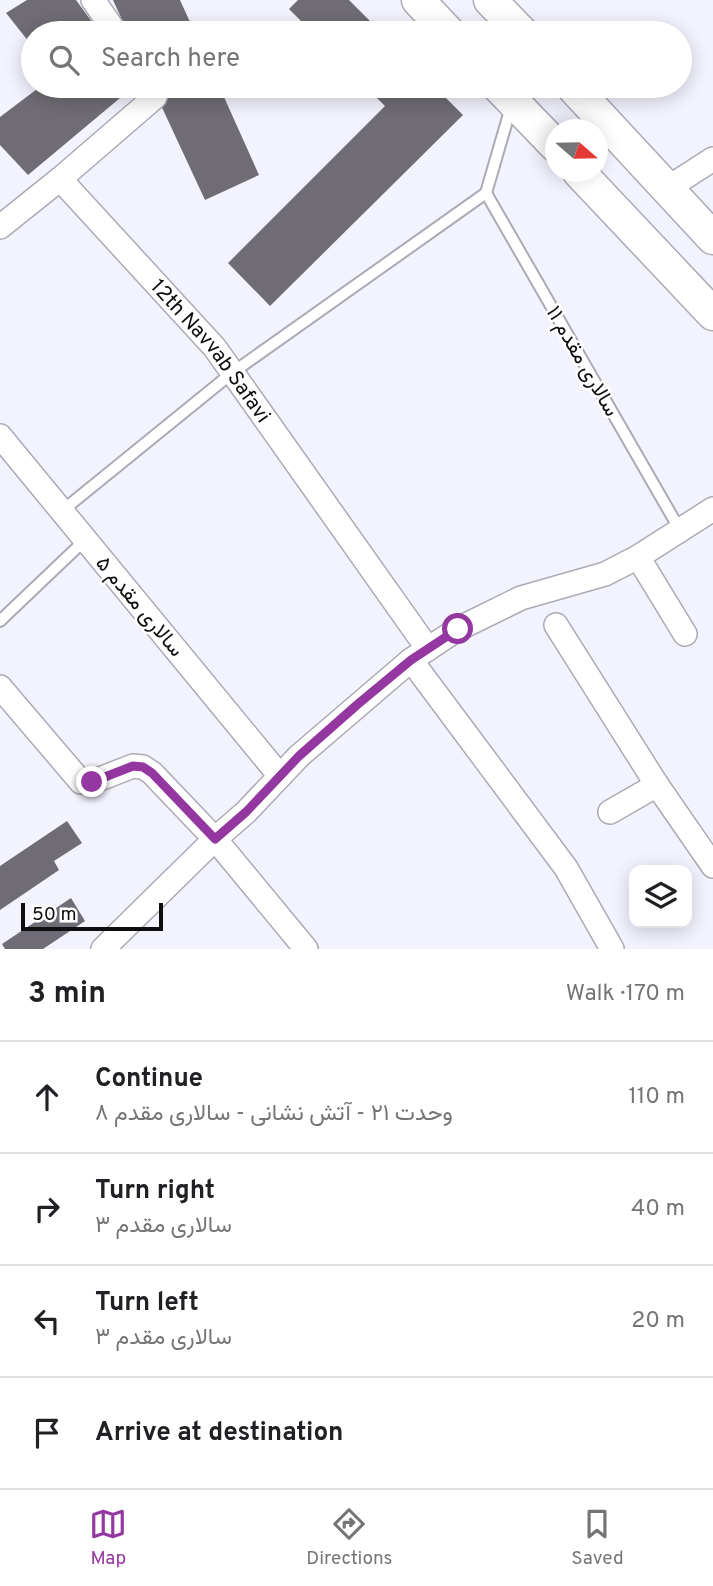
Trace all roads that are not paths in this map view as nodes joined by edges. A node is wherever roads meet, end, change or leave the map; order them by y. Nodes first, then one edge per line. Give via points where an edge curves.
1 (93, 0) edge
2 (418, 0) edge
3 (108, 21) edge
4 (438, 21) edge
5 (154, 98) edge
6 (504, 98) edge
7 (510, 98) edge
8 (583, 98) edge
9 (545, 135) edge
10 (713, 159) edge
11 (60, 179) junction
12 (588, 182) edge
13 (668, 188) junction
14 (486, 194) junction
15 (0, 227) edge
16 (713, 238) edge
17 (713, 314) edge
18 (232, 373) junction
19 (0, 436) edge
20 (713, 509) edge
21 (62, 511) junction
22 (680, 530) junction
23 (85, 540) junction
24 (638, 557) junction
25 (0, 621) edge
26 (556, 625) dead end
27 (685, 634) dead end
28 (419, 654) junction
29 (0, 687) edge
30 (280, 776) junction
31 (657, 785) junction
32 (610, 812) dead end
33 (215, 839) junction
34 (713, 866) edge
35 (103, 949) edge
36 (306, 949) edge
37 (611, 949) edge

1 - 3 street
2 - 4 street
5 - 11 street
6 - 14 lane
7 - 9 street
8 - 13 street
10 - 13 street
11 - 15 street
11 - 18 street, 12th Navvab Safavi via 215,348
12 - 17 street
13 - 16 street
14 - 18 lane
14 - 22 lane, سالاری مقدم ۱۱
18 - 21 lane
18 - 28 street, 12th Navvab Safavi
19 - 21 street, سالاری مقدم ۵
20 - 22 street
21 - 23 street, سالاری مقدم ۵
22 - 24 street
23 - 25 lane
23 - 30 street, سالاری مقدم ۵
24 - 27 street
24 - 28 street via 605,574 521,598
26 - 31 street
28 - 30 street
28 - 37 street, 12th Navvab Safavi via 566,868
29 - 33 street via 81,782 143,767
30 - 33 street
31 - 32 street
31 - 34 street
33 - 35 street
33 - 36 street

